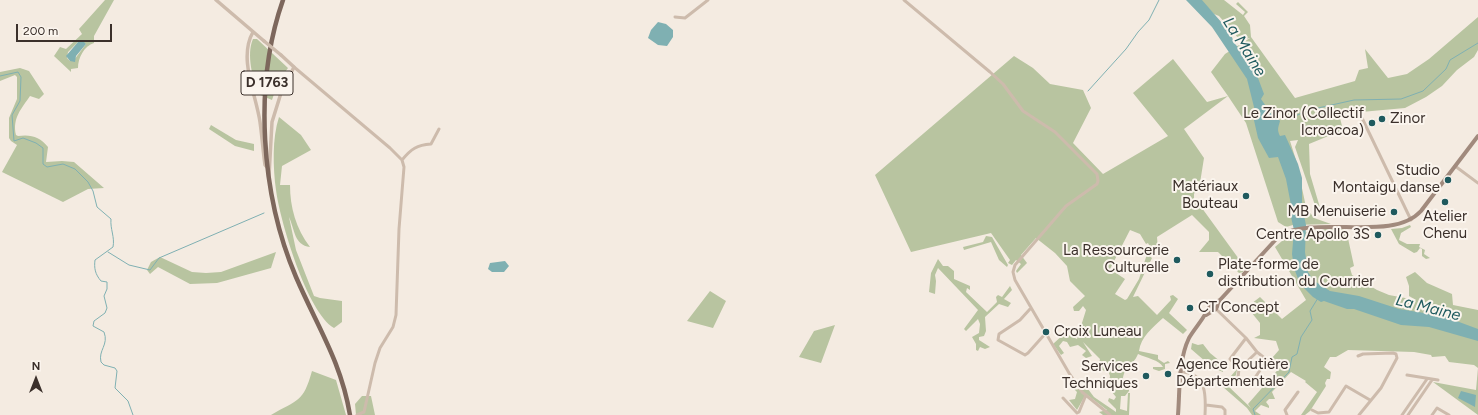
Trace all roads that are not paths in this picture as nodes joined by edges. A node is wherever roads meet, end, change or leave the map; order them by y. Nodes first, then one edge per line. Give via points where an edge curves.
1 (216, 0) edge
2 (283, 0) edge
3 (708, 0) edge
4 (904, 0) edge
5 (675, 17) dead end
6 (253, 32) junction
7 (294, 67) junction
8 (1362, 118) dead end
9 (439, 129) dead end
10 (1478, 136) edge
11 (402, 160) junction
12 (1455, 166) junction
13 (268, 168) junction
14 (269, 177) junction
15 (1478, 183) edge
16 (1410, 220) junction
17 (1215, 307) junction
18 (1030, 308) junction
19 (1206, 315) junction
20 (1045, 334) junction
21 (1246, 338) junction
22 (1257, 352) junction
23 (1358, 356) dead end
24 (1239, 369) junction
25 (1181, 372) junction
26 (1407, 375) dead end
27 (1427, 379) junction
28 (1432, 380) junction
29 (1438, 380) dead end
30 (1298, 392) dead end
31 (1086, 395) junction
32 (1063, 398) dead end
33 (1370, 400) junction
34 (1206, 405) junction
35 (1312, 410) dead end
36 (1404, 412) junction
37 (350, 415) edge
38 (357, 415) edge
39 (1110, 415) edge
40 (1178, 415) edge
41 (1205, 415) edge
42 (1225, 415) edge
43 (1287, 415) edge
44 (1359, 415) edge
45 (1402, 415) edge
46 (1408, 415) edge
47 (1432, 415) edge
48 (1449, 415) edge

1 - 6 street
2 - 13 main road, D 1763 via 267,78 265,131
3 - 5 street via 685,18
4 - 18 street via 990,72 1003,84 1023,111 1055,132 1098,174 1097,184 1066,206 1014,267 1015,280
6 - 7 street, bridge
6 - 13 street via 248,44 249,70 260,123 265,165
7 - 11 street
7 - 14 street via 275,109 270,136
8 - 16 street
9 - 11 street via 431,144 412,149
10 - 12 main road
11 - 38 street via 404,173 396,315 393,327 380,348 375,363 364,412
12 - 15 street
12 - 16 main road via 1421,211
13 - 14 main road, D 1763
14 - 37 main road, D 1763 via 275,213 286,248 307,301 334,356 342,377
16 - 17 main road via 1394,225 1289,231 1279,236
17 - 19 main road
17 - 19 main road via 1210,304
17 - 21 street
18 - 20 street
18 - 20 street via 1020,320 999,334 998,340 1024,355
19 - 25 main road via 1187,344
20 - 31 street
21 - 22 street
21 - 24 street via 1230,359
22 - 24 street
22 - 24 street via 1267,360 1252,382 1244,384 1239,380
23 - 33 street via 1393,353 1397,355 1381,388
25 - 34 street via 1189,373 1206,389
25 - 40 main road
26 - 27 street
27 - 28 street
27 - 36 street
28 - 29 street
28 - 46 street
30 - 43 street via 1285,410
31 - 32 street via 1077,413
31 - 39 street
33 - 35 street via 1346,386 1329,412 1320,414
33 - 44 street
34 - 41 street
34 - 42 street via 1222,407
36 - 45 street
36 - 46 street
47 - 48 street via 1437,408

